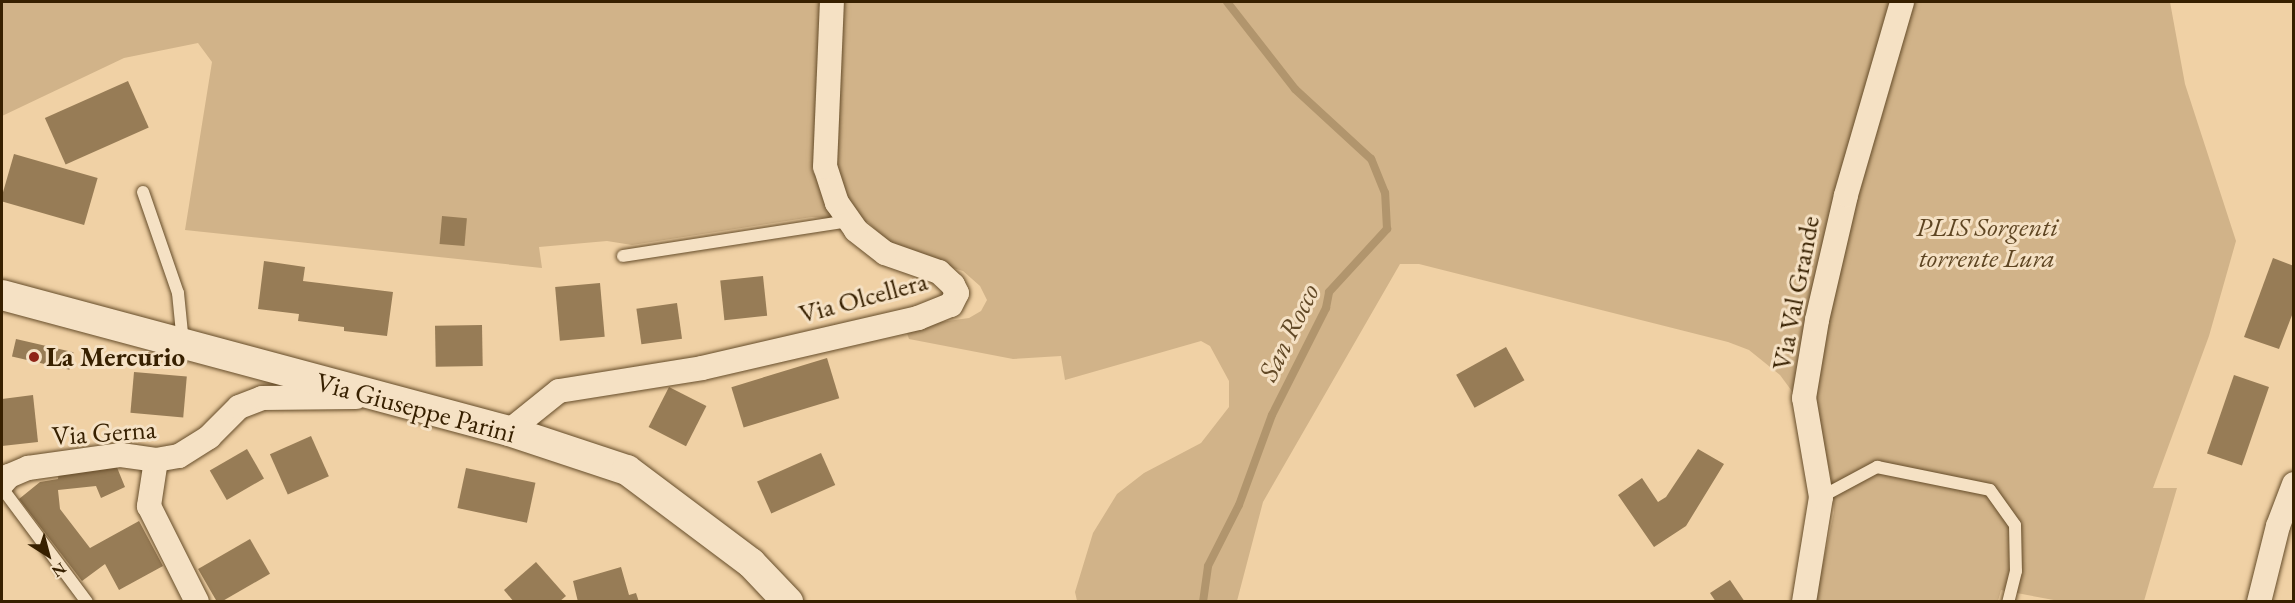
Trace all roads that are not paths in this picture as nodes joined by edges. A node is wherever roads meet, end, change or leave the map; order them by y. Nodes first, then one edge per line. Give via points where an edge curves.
1 (832, 2) edge
2 (1902, 2) edge
3 (143, 192) dead end
4 (849, 221) junction
5 (623, 256) dead end
6 (2, 295) edge
7 (183, 344) junction
8 (376, 396) junction
9 (509, 431) junction
10 (156, 460) junction
11 (2, 484) edge
12 (2294, 484) edge
13 (2, 488) edge
14 (1821, 497) junction
15 (2288, 508) edge
16 (87, 602) edge
17 (197, 602) edge
18 (788, 602) edge
19 (1804, 602) edge
20 (2008, 602) edge
21 (2259, 602) edge

1 - 4 street, Via Olcellera via 825,167 837,203
2 - 14 street, Via Val Grande via 1846,195 1817,320 1804,398
3 - 7 lane via 178,293
4 - 5 lane
4 - 9 street, Via Olcellera via 885,253 939,272 957,293 951,305 918,318 702,368 559,391
6 - 7 street, Via Giuseppe Parini
7 - 8 street, Via Giuseppe Parini
8 - 9 street, Via Giuseppe Parini
8 - 10 street, Via Gerna via 262,398 239,407 209,437 179,456
9 - 18 street, Via Giuseppe Parini via 627,470 751,563
10 - 11 street, Via Gerna via 121,456 28,468 9,476
10 - 17 street via 149,506
12 - 15 street
13 - 16 lane
14 - 19 street, Via Val Grande
14 - 20 lane via 1876,467 1990,490 2015,525 2016,571
15 - 21 street

